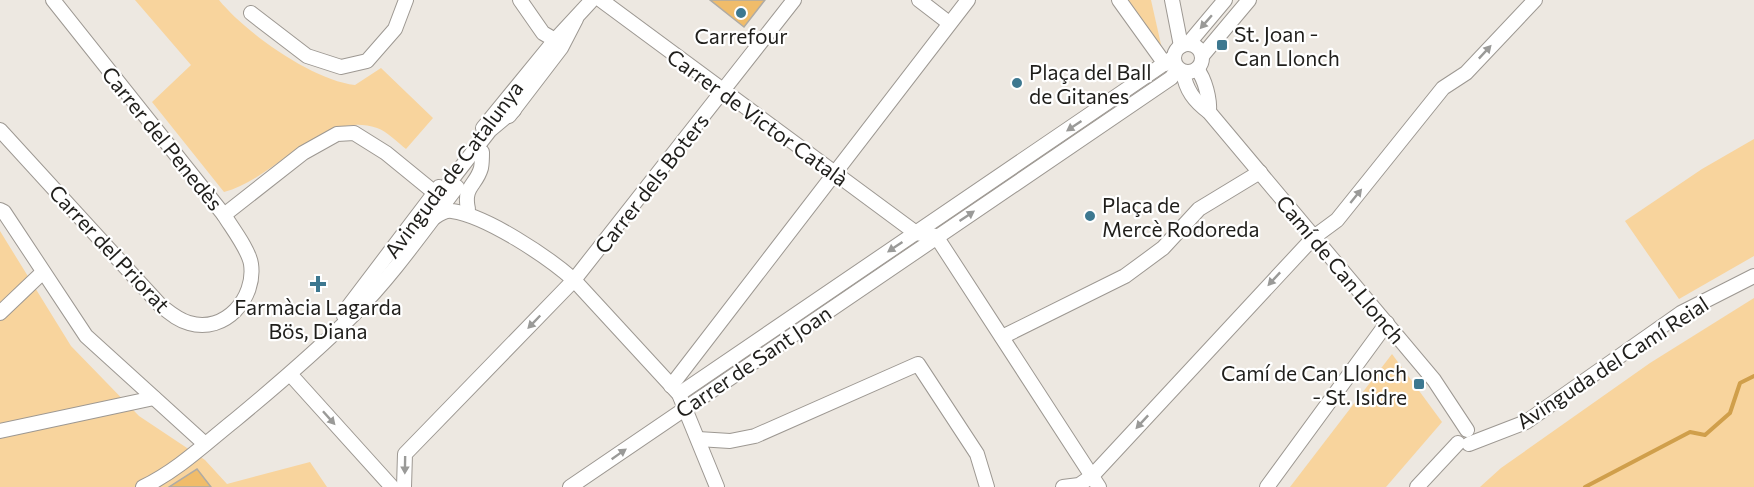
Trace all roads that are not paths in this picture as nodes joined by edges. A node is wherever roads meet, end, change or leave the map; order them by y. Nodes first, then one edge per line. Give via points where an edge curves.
1 (53, 0) edge
2 (406, 0) edge
3 (520, 0) edge
4 (592, 0) edge
5 (601, 0) edge
6 (794, 0) edge
7 (919, 0) edge
8 (968, 0) edge
9 (1119, 0) edge
10 (1172, 0) edge
11 (1225, 0) edge
12 (1249, 0) edge
13 (1535, 0) edge
14 (251, 13) dead end
15 (576, 19) junction
16 (949, 24) junction
17 (555, 40) junction
18 (1184, 60) junction
19 (723, 92) junction
20 (514, 110) junction
21 (0, 130) edge
22 (482, 152) junction
23 (1260, 172) junction
24 (834, 173) junction
25 (441, 196) junction
26 (0, 210) edge
27 (471, 213) junction
28 (224, 215) junction
29 (431, 220) junction
30 (916, 233) junction
31 (936, 236) junction
32 (1314, 237) junction
33 (43, 272) junction
34 (1754, 276) edge
35 (574, 280) junction
36 (0, 313) edge
37 (1387, 323) junction
38 (340, 326) junction
39 (1002, 337) junction
40 (290, 374) junction
41 (675, 390) junction
42 (154, 398) junction
43 (685, 407) junction
44 (0, 431) edge
45 (698, 439) junction
46 (1465, 439) junction
47 (205, 444) junction
48 (1096, 482) edge
49 (143, 487) edge
50 (392, 487) edge
51 (404, 487) edge
52 (570, 487) edge
53 (717, 487) edge
54 (987, 487) edge
55 (1063, 487) edge
56 (1267, 487) edge
57 (1417, 487) edge

1 - 28 street, Carrer del Penedès
2 - 14 street via 395,29 367,62 341,67 307,56
3 - 17 street via 543,33
4 - 15 street, Avinguda de Catalunya
5 - 19 street, Carrer de Victor Català
6 - 19 street, Carrer dels Boters
7 - 16 street
8 - 16 street
9 - 18 street
10 - 18 street, Camí de Can Llonch
11 -> 18 street, Carrer de Sant Joan
12 - 18 street, Carrer de Sant Joan
32 -> 13 street via 1337,220 1443,88 1466,73
15 - 17 street, Avinguda de Catalunya
15 - 20 street, Avinguda de Catalunya via 561,48
16 - 24 street
17 - 25 street, Avinguda de Catalunya via 498,107
18 - 23 street, Camí de Can Llonch via 1201,74 1209,112
18 -> 30 street, Carrer de Sant Joan
31 -> 18 street, Carrer de Sant Joan via 1171,78
19 - 24 street, Carrer de Victor Català
19 - 35 street, Carrer dels Boters
20 - 22 street, Avinguda de Catalunya
20 - 25 street via 490,130
21 - 28 street, Carrer del Priorat via 161,306 190,324 225,319 239,308 252,283 250,257
22 - 25 street, Avinguda de Catalunya
22 - 27 street via 481,169 467,190
23 - 32 street, Camí de Can Llonch
23 - 39 street via 1199,210 1163,248 1125,276
24 - 30 street, Carrer de Victor Català
24 - 41 street
25 - 27 street, Carrer del Penedès
25 - 28 street, Carrer del Penedès via 354,133 337,134 303,153
25 - 29 street, Avinguda de Catalunya
25 - 38 street, Avinguda de Catalunya via 375,272 348,308
26 - 33 street
27 - 29 street via 443,212
27 - 35 street via 534,250
29 - 38 street, Avinguda de Catalunya via 394,268
30 - 31 street
30 -> 41 street, Carrer de Sant Joan
31 - 39 street
31 - 43 street, Carrer de Sant Joan
32 - 37 street, Camí de Can Llonch
32 -> 48 street
33 - 36 street
33 - 42 street via 86,336
34 - 46 street, Avinguda del Camí Reial via 1681,313 1526,422
35 - 41 street
35 -> 51 street, Carrer dels Boters via 405,454
37 - 46 street, Camí de Can Llonch via 1434,380
37 - 56 street
38 - 40 street, Avinguda de Catalunya
39 - 48 street
40 - 47 street, Avinguda de Catalunya
40 -> 50 street
41 - 43 street
42 - 44 street
42 - 47 street
43 - 45 street
52 -> 43 street, Carrer de Sant Joan
45 - 53 street
45 - 54 street via 730,441 755,436 918,364 977,453
46 - 57 street
47 - 49 street, Avinguda de Catalunya
48 - 55 street

